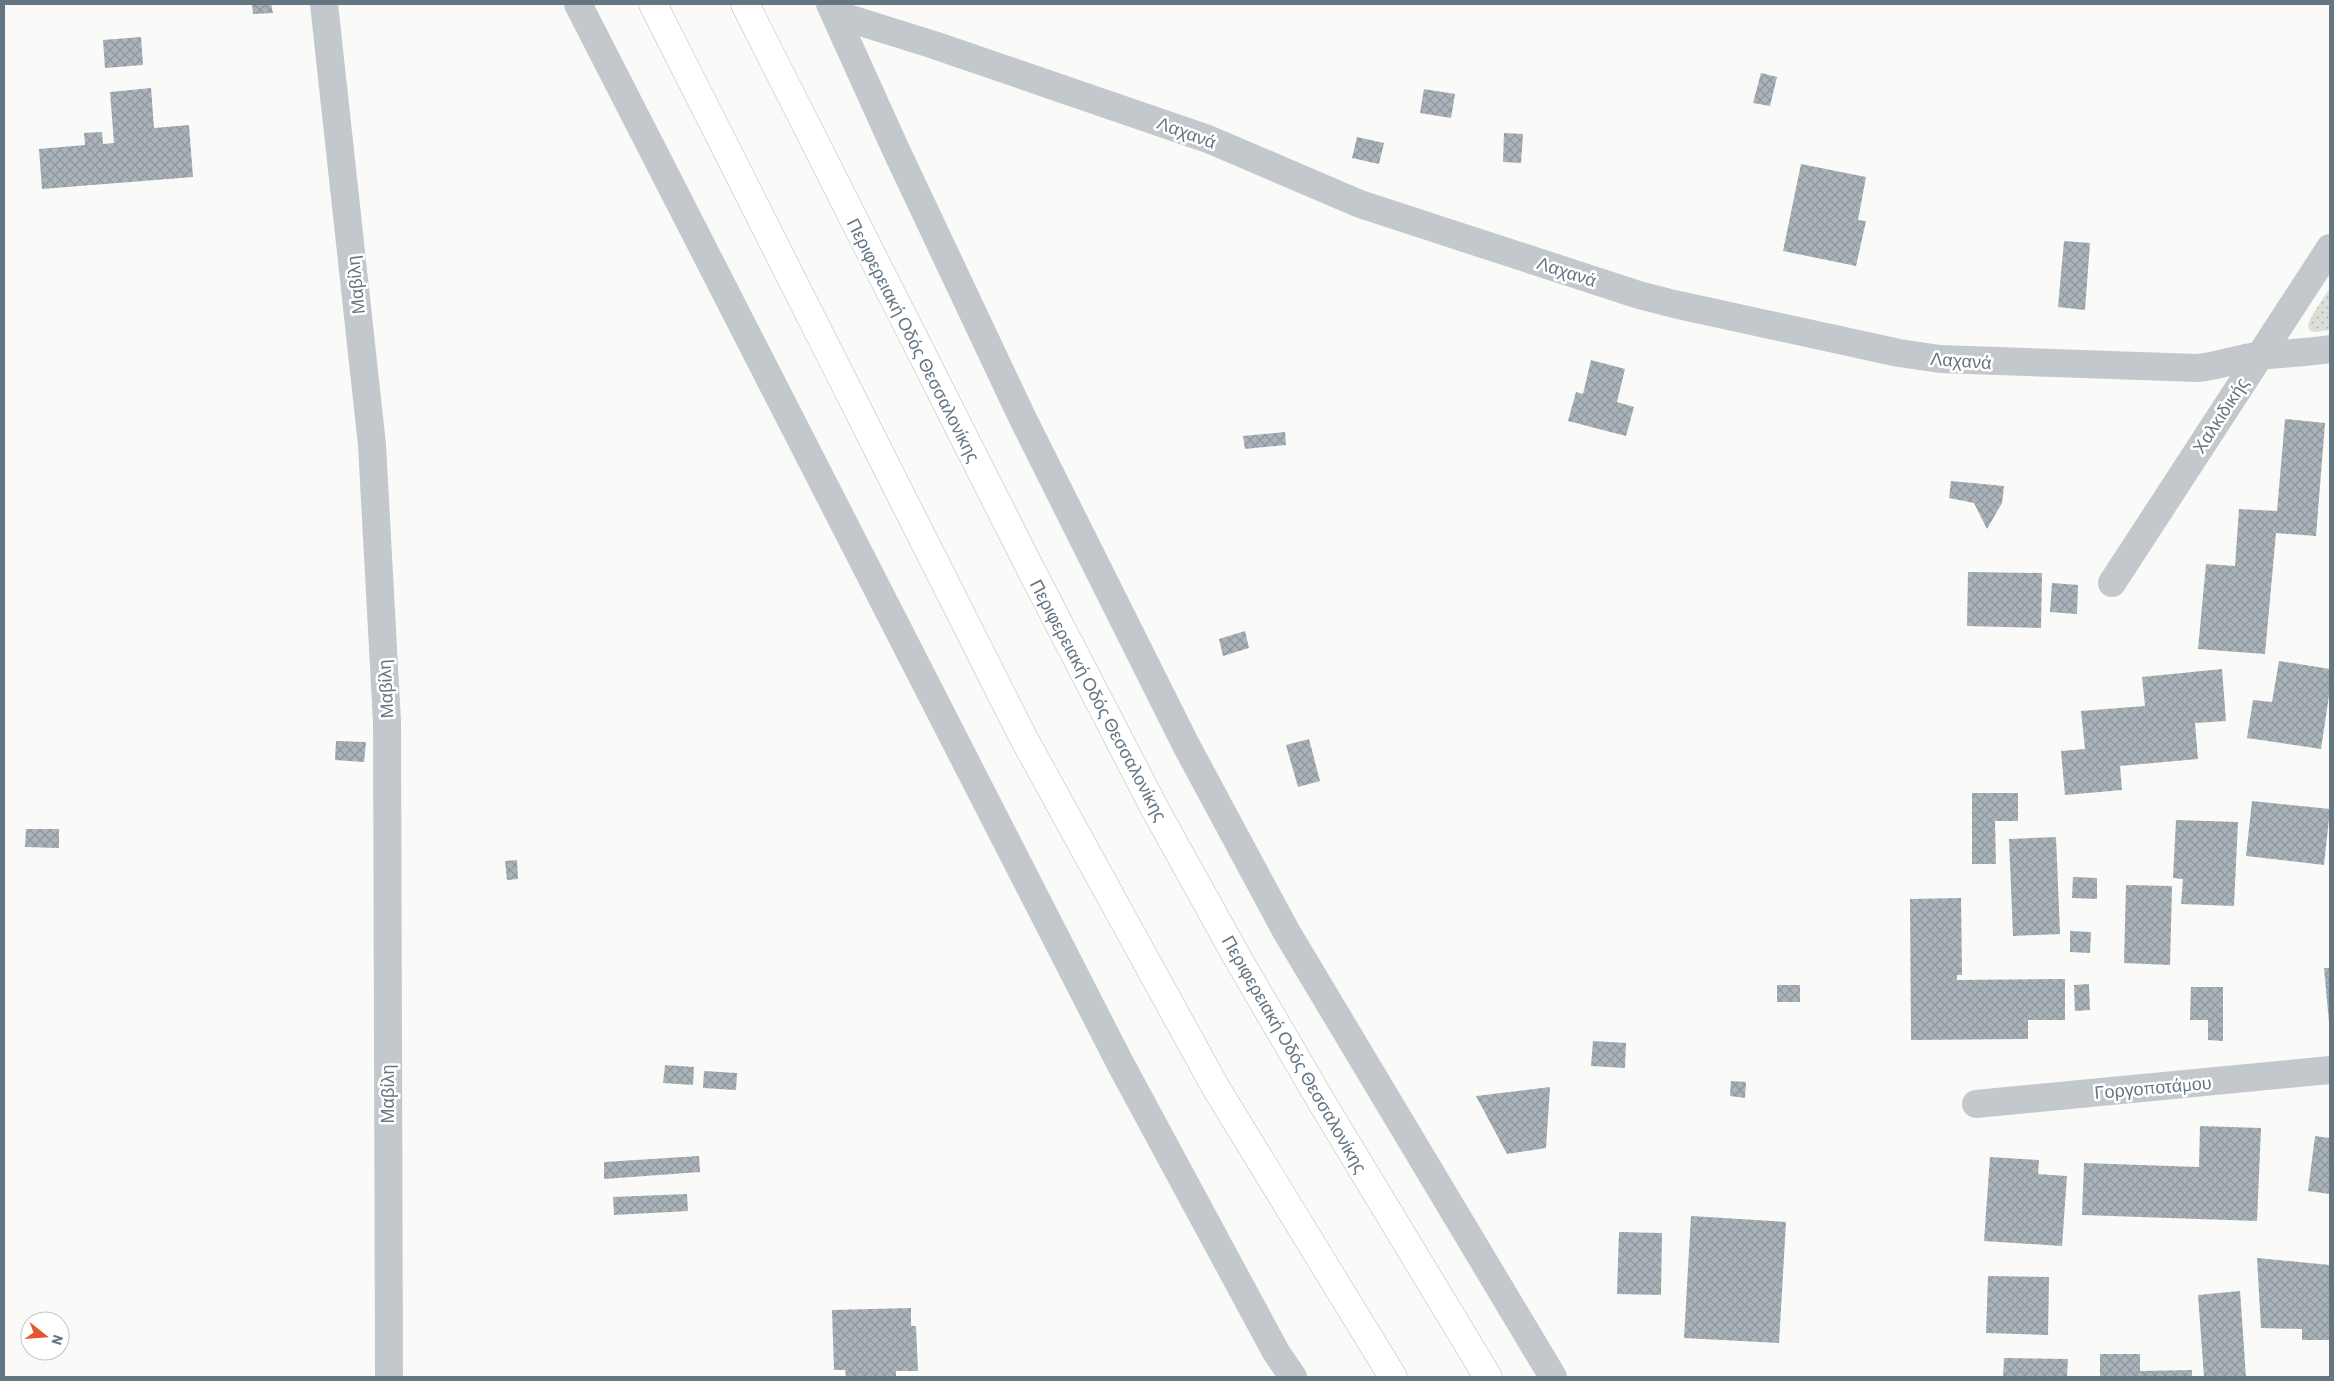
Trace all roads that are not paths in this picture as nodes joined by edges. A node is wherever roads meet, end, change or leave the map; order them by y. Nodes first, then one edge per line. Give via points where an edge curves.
1 (324, 4) edge
2 (578, 4) edge
3 (653, 4) edge
4 (744, 4) edge
5 (833, 9) edge
6 (2330, 248) edge
7 (2330, 349) edge
8 (2258, 356) junction
9 (2112, 583) dead end
10 (2330, 1070) edge
11 (1976, 1104) dead end
12 (389, 1377) edge
13 (1293, 1377) edge
14 (1393, 1377) edge
15 (1488, 1377) edge
16 (1553, 1377) edge

1 - 12 street, Μαβίλη via 372,445 387,722
2 - 13 street via 1120,1063 1276,1352
3 - 14 highway via 1023,737 1216,1088
4 - 15 highway, Περιφερειακή Οδός Θεσσαλονίκης via 1116,736 1236,957
5 - 8 street, Λαχανά via 1199,136 1360,204 1674,304 1940,359 2190,368
5 - 16 street via 1022,417 1186,745 1286,931
6 - 8 street, Χαλκιδικής
7 - 8 street, Λαχανά
8 - 9 street, Χαλκιδικής
10 - 11 street, Γοργοποτάμου

